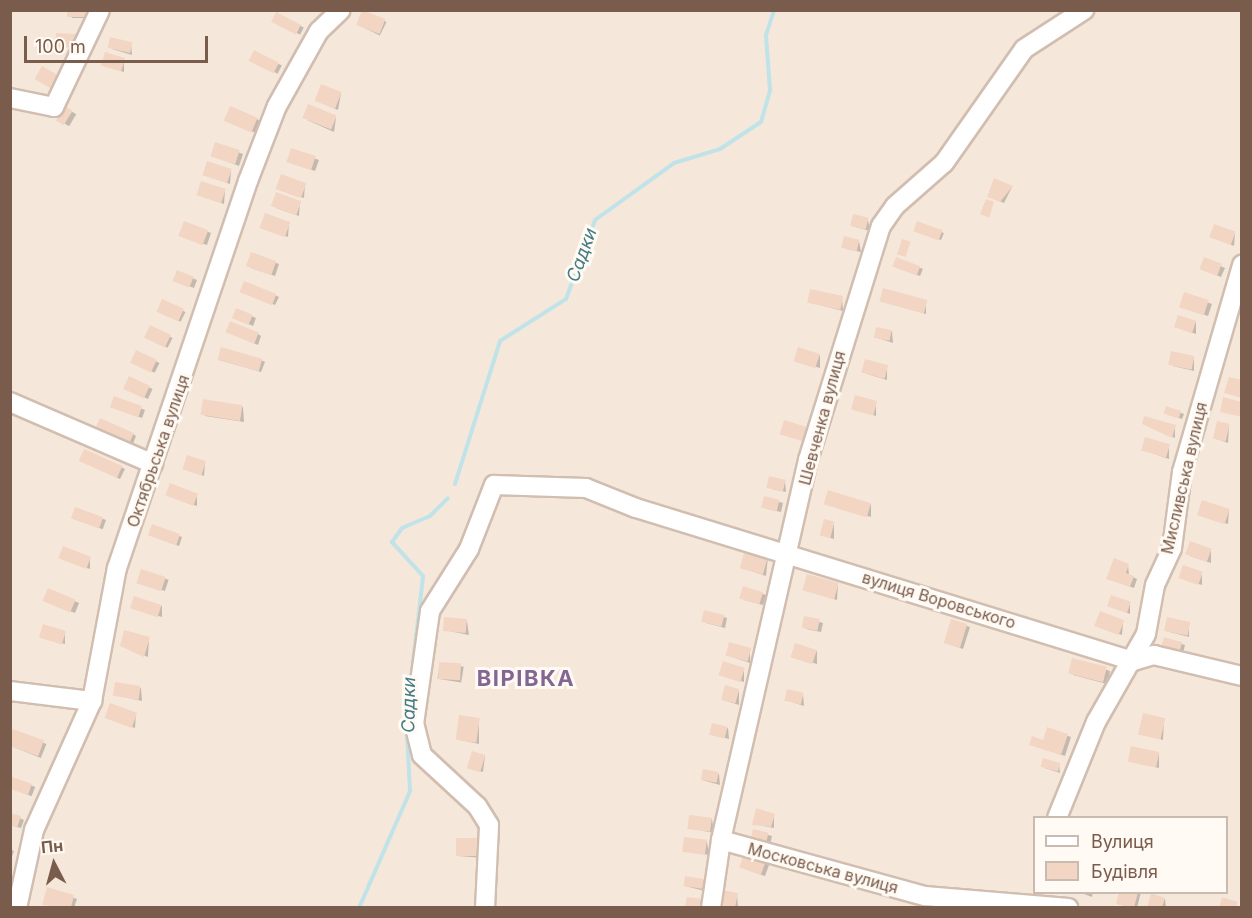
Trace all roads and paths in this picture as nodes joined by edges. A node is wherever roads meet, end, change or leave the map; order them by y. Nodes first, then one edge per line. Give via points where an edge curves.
1 (100, 10) edge
2 (341, 10) edge
3 (1084, 10) edge
4 (10, 98) edge
5 (1242, 265) edge
6 (10, 402) edge
7 (153, 464) junction
8 (789, 553) junction
9 (1146, 634) junction
10 (1154, 655) junction
11 (1133, 661) junction
12 (1242, 676) edge
13 (10, 691) edge
14 (92, 701) junction
15 (1058, 816) edge
16 (721, 840) junction
17 (1060, 902) edge
18 (17, 908) edge
19 (485, 908) edge
20 (711, 908) edge

1 - 4 street via 54,107
2 - 7 street, Октябрьська вулиця via 319,31 277,106
3 - 8 street, Шевченка вулиця via 1024,49 944,164 895,206 881,226 808,460
5 - 9 street, Мисливська вулиця via 1182,472 1172,548 1155,585
6 - 7 street
7 - 14 street, Октябрьська вулиця via 117,568
8 - 11 street, вулиця Воровського
8 - 16 street, Шевченка вулиця
8 - 19 street, вулиця Воровського via 636,508 586,488 494,485 469,549 430,611 414,724 422,755 477,806 489,825
9 - 10 street
9 - 11 street, Мисливська вулиця
10 - 11 street
10 - 12 street
11 - 15 street, Мисливська вулиця via 1096,722
13 - 14 street
14 - 18 street, Октябрьська вулиця via 34,830
16 - 17 street, Московська вулиця via 925,896
16 - 20 street, Шевченка вулиця

